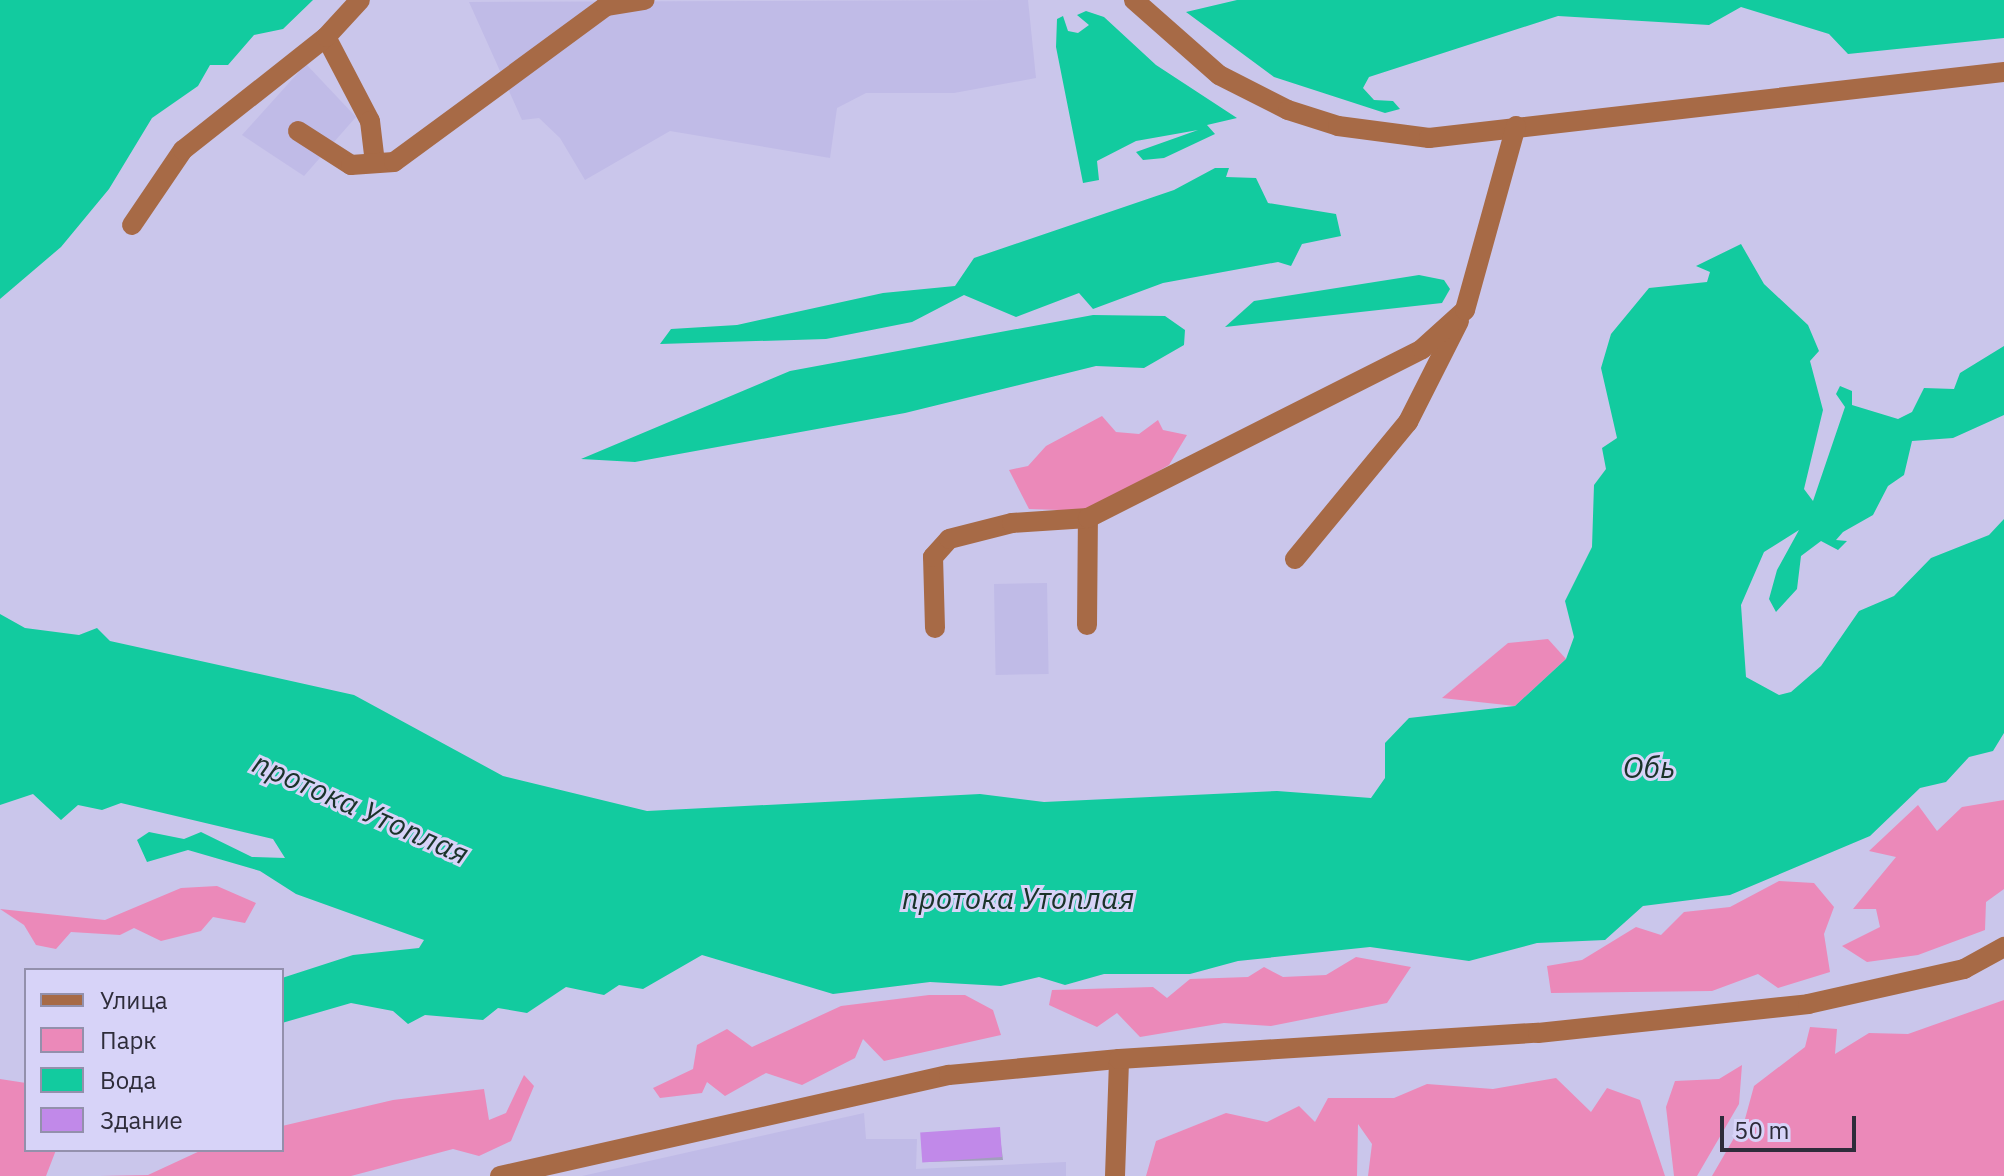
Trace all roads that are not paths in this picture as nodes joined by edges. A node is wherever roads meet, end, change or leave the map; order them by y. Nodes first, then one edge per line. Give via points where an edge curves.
1 (360, 0) edge
2 (645, 0) edge
3 (1134, 0) edge
4 (326, 37) junction
5 (2004, 72) edge
6 (1516, 126) junction
7 (298, 131) dead end
8 (375, 163) junction
9 (132, 225) dead end
10 (1465, 310) junction
11 (1088, 518) junction
12 (1295, 559) dead end
13 (1087, 625) dead end
14 (935, 628) dead end
15 (2004, 947) edge
16 (1119, 1059) junction
17 (500, 1176) edge
18 (1115, 1176) edge

1 - 4 street
2 - 8 street via 606,6 507,86 394,162
3 - 6 street via 1219,75 1288,110 1338,126 1429,138
4 - 8 street via 370,121
4 - 9 street via 183,150
5 - 6 street
6 - 10 street
7 - 8 street via 351,165
10 - 11 street via 1422,349
10 - 12 street via 1408,422
11 - 13 street
11 - 14 street via 1012,523 949,539 933,557
15 - 16 street via 1964,969 1888,991 1778,1008 1538,1033
16 - 17 street via 949,1075
16 - 18 street

